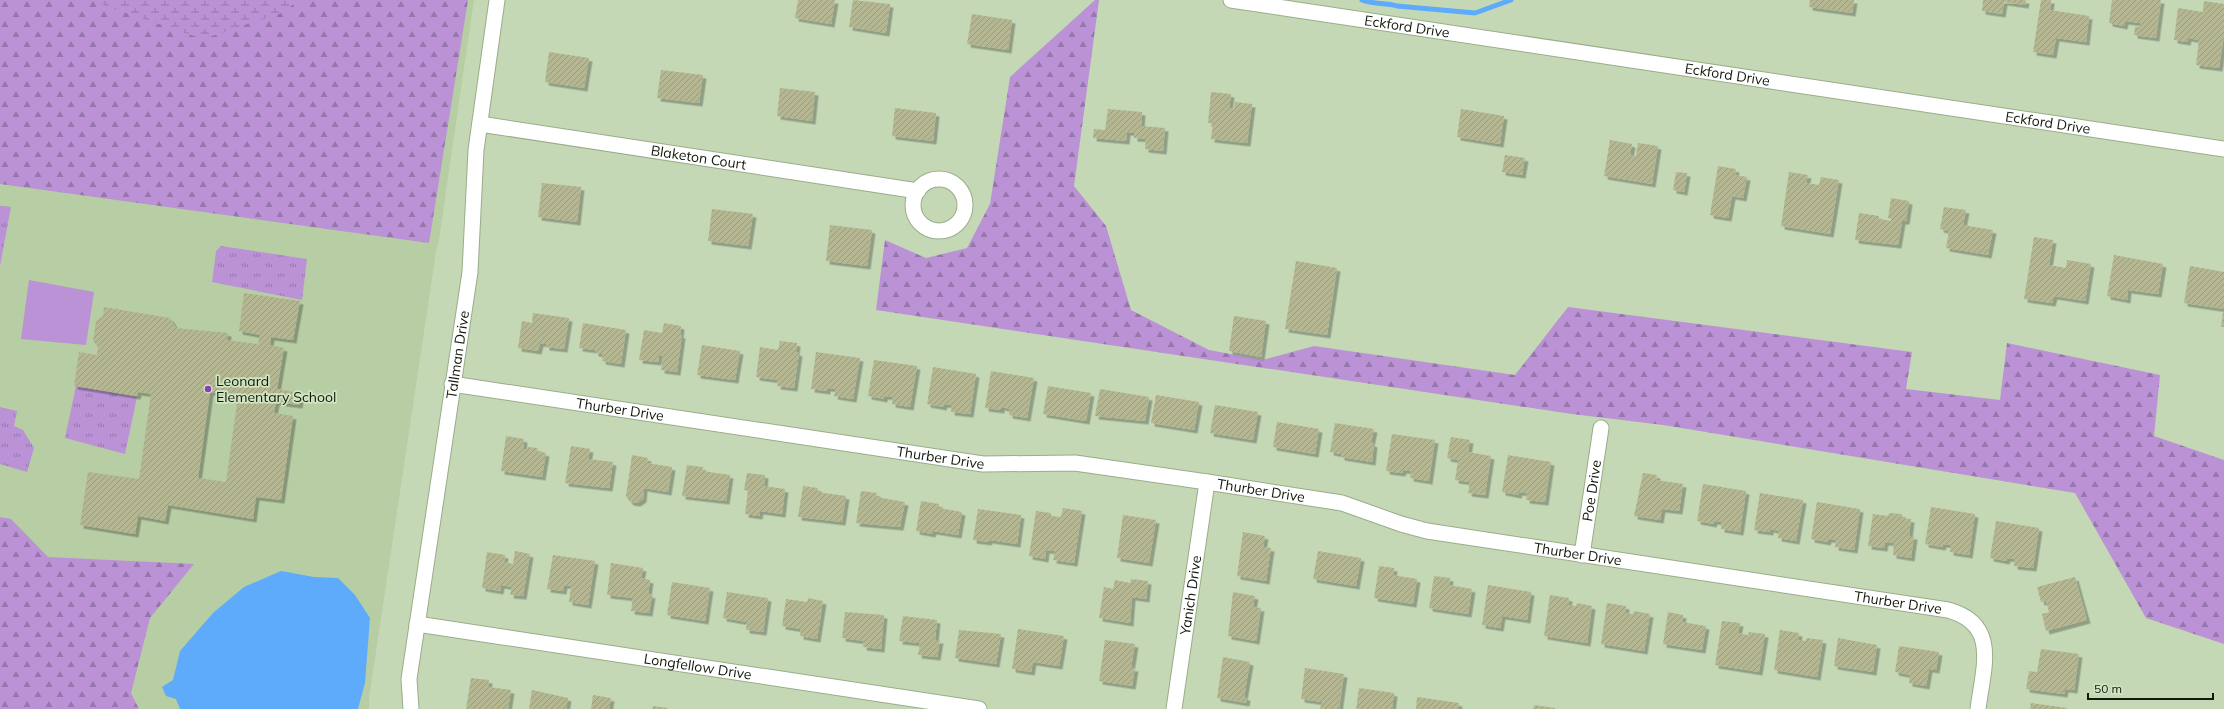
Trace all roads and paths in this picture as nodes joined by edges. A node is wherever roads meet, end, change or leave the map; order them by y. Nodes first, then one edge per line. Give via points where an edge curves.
1 (497, 0) edge
2 (1231, 0) edge
3 (480, 124) junction
4 (2224, 149) edge
5 (918, 191) dead end
6 (452, 384) junction
7 (1601, 428) dead end
8 (1207, 482) junction
9 (1582, 554) junction
10 (417, 624) junction
11 (411, 709) edge
12 (979, 709) edge
13 (1174, 709) edge
14 (1978, 709) edge

1 - 3 street, Tallman Drive
2 - 4 street, Eckford Drive
3 - 5 street, Blaketon Court
3 - 6 street, Tallman Drive via 473,184 470,272
6 - 8 street, Thurber Drive via 983,464 1075,463
6 - 10 street, Tallman Drive
7 - 9 street, Poe Drive
8 - 9 street, Thurber Drive via 1342,503 1427,531
8 - 13 street, Yanich Drive
9 - 14 street, Thurber Drive via 1960,613 1980,629 1985,644
10 - 11 street, Tallman Drive via 409,679
10 - 12 street, Longfellow Drive

